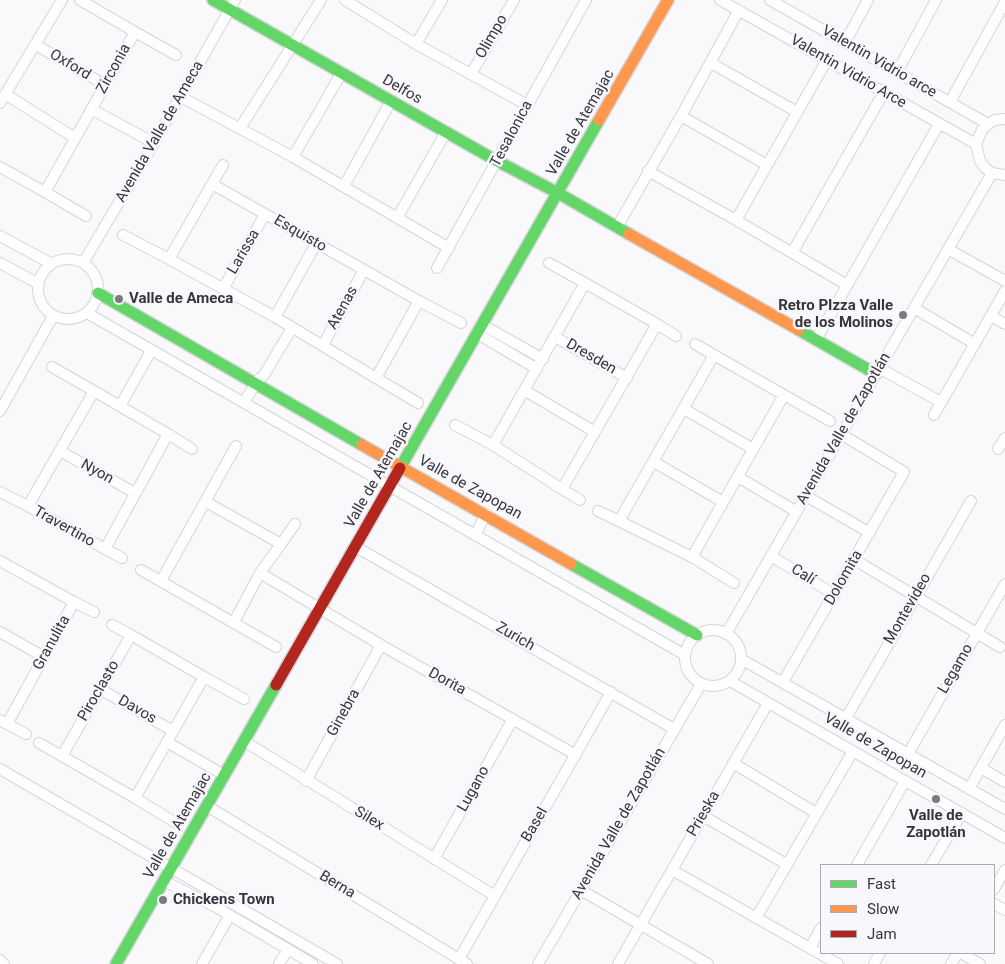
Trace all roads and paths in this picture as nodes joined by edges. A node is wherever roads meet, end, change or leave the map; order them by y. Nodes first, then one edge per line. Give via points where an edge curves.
1 (62, 0) edge
2 (80, 0) edge
3 (213, 0) edge
4 (321, 0) edge
5 (345, 0) edge
6 (442, 0) edge
7 (514, 0) edge
8 (586, 0) edge
9 (668, 0) edge
10 (720, 0) edge
11 (770, 0) edge
12 (868, 0) edge
13 (936, 0) edge
14 (1005, 2) edge
15 (232, 5) edge
16 (739, 10) junction
17 (135, 32) junction
18 (845, 42) junction
19 (293, 44) junction
20 (416, 44) junction
21 (36, 45) junction
22 (176, 55) dead end
23 (827, 60) junction
24 (711, 63) junction
25 (342, 72) junction
26 (897, 72) junction
27 (471, 74) junction
28 (105, 85) junction
29 (884, 92) junction
30 (181, 97) junction
31 (3, 99) edge
32 (392, 101) junction
33 (950, 102) junction
34 (527, 105) junction
35 (92, 109) junction
36 (797, 112) junction
37 (681, 116) junction
38 (1005, 118) edge
39 (939, 124) junction
40 (988, 124) junction
41 (240, 128) junction
42 (446, 132) junction
43 (75, 138) junction
44 (154, 144) junction
45 (976, 144) junction
46 (293, 157) junction
47 (497, 161) junction
48 (223, 165) dead end
49 (767, 166) junction
50 (0, 167) edge
51 (648, 171) junction
52 (992, 173) junction
53 (1005, 175) edge
54 (212, 184) junction
55 (344, 186) junction
56 (45, 192) junction
57 (558, 193) junction
58 (265, 214) junction
59 (86, 216) dead end
60 (397, 218) junction
61 (736, 220) junction
62 (617, 227) junction
63 (124, 235) dead end
64 (0, 236) edge
65 (316, 244) junction
66 (448, 248) junction
67 (948, 249) junction
68 (792, 252) junction
69 (169, 259) junction
70 (0, 263) edge
71 (82, 263) junction
72 (549, 263) dead end
73 (52, 264) junction
74 (437, 268) dead end
75 (364, 270) junction
76 (1005, 281) edge
77 (585, 283) junction
78 (39, 284) junction
79 (847, 285) junction
80 (222, 289) junction
81 (1005, 292) edge
82 (98, 293) junction
83 (419, 301) junction
84 (914, 308) junction
85 (87, 313) junction
86 (53, 316) junction
87 (991, 316) junction
88 (275, 318) junction
89 (461, 323) dead end
90 (657, 324) junction
91 (1005, 324) edge
92 (289, 326) junction
93 (480, 330) junction
94 (555, 336) junction
95 (676, 336) dead end
96 (816, 340) junction
97 (695, 344) dead end
98 (975, 344) junction
99 (323, 346) junction
100 (152, 351) junction
101 (714, 355) junction
102 (543, 359) junction
103 (52, 367) dead end
104 (537, 369) junction
105 (878, 371) junction
106 (376, 378) junction
107 (626, 378) junction
108 (256, 382) junction
109 (524, 390) junction
110 (94, 391) junction
111 (784, 395) junction
112 (244, 402) junction
113 (941, 402) junction
114 (418, 404) dead end
115 (120, 406) junction
116 (684, 409) junction
117 (0, 411) edge
118 (934, 415) dead end
119 (830, 421) dead end
120 (455, 425) dead end
121 (595, 432) junction
122 (168, 434) junction
123 (841, 434) junction
124 (1005, 438) edge
125 (493, 445) junction
126 (236, 446) dead end
127 (192, 449) dead end
128 (998, 449) dead end
129 (753, 450) junction
130 (60, 451) junction
131 (654, 462) junction
132 (401, 467) junction
133 (738, 476) junction
134 (390, 487) junction
135 (562, 489) junction
136 (0, 492) edge
137 (135, 493) junction
138 (806, 496) junction
139 (580, 500) dead end
140 (971, 501) dead end
141 (206, 502) junction
142 (723, 502) junction
143 (28, 506) junction
144 (598, 511) dead end
145 (797, 512) junction
146 (486, 514) junction
147 (619, 521) junction
148 (295, 524) dead end
149 (870, 533) junction
150 (475, 535) junction
151 (281, 544) junction
152 (356, 547) junction
153 (105, 549) junction
154 (772, 556) junction
155 (692, 557) junction
156 (122, 558) dead end
157 (855, 560) junction
158 (0, 561) edge
159 (141, 570) dead end
160 (260, 573) junction
161 (161, 581) junction
162 (734, 583) dead end
163 (1005, 584) edge
164 (835, 595) junction
165 (915, 597) junction
166 (74, 602) junction
167 (320, 609) junction
168 (94, 612) dead end
169 (234, 622) junction
170 (112, 625) dead end
171 (0, 632) edge
172 (977, 632) junction
173 (726, 634) junction
174 (131, 635) junction
175 (697, 635) junction
176 (381, 645) junction
177 (276, 647) dead end
178 (1000, 647) dead end
179 (685, 655) junction
180 (44, 657) junction
181 (741, 659) junction
182 (204, 677) junction
183 (730, 681) junction
184 (783, 682) junction
185 (701, 684) junction
186 (100, 689) junction
187 (611, 692) junction
188 (244, 699) dead end
189 (768, 703) junction
190 (846, 718) junction
191 (513, 719) junction
192 (3, 722) edge
193 (1005, 724) edge
194 (674, 729) junction
195 (173, 731) junction
196 (26, 734) dead end
197 (244, 741) junction
198 (167, 742) junction
199 (39, 743) dead end
200 (853, 751) junction
201 (908, 754) junction
202 (576, 755) junction
203 (62, 756) junction
204 (734, 763) junction
205 (981, 768) junction
206 (0, 769) edge
207 (224, 775) junction
208 (306, 781) junction
209 (905, 781) junction
210 (1005, 782) edge
211 (969, 788) junction
212 (135, 798) junction
213 (207, 806) junction
214 (1005, 809) edge
215 (816, 813) junction
216 (962, 813) junction
217 (703, 816) junction
218 (176, 823) dead end
219 (1005, 838) edge
220 (434, 859) junction
221 (786, 864) junction
222 (858, 864) edge
223 (932, 864) edge
224 (171, 867) junction
225 (672, 870) junction
226 (1005, 870) edge
227 (164, 881) junction
228 (995, 887) edge
229 (581, 890) junction
230 (495, 896) junction
231 (230, 915) junction
232 (756, 918) junction
233 (640, 926) junction
234 (820, 930) edge
235 (810, 948) junction
236 (288, 949) junction
237 (820, 954) edge
238 (820, 954) edge
239 (961, 954) edge
240 (0, 960) edge
241 (463, 962) edge
242 (4, 964) edge
243 (116, 964) edge
244 (202, 964) edge
245 (279, 964) edge
246 (313, 964) edge
247 (337, 964) edge
248 (538, 964) edge
249 (618, 964) edge
250 (708, 964) edge
251 (838, 964) edge
252 (980, 964) edge

1 - 21 street
2 - 17 street, Zirconia
3 - 15 street, Delfos
4 - 19 street
5 - 20 street
6 - 20 street
7 - 27 street, Olimpo
8 - 34 street, Tesalonica
9 - 57 street, Valle de Atemajac
10 - 16 street, Valentin Vidrio Arce
11 - 18 street, Valentin Vidrio arce
12 - 18 street
13 - 26 street
14 - 33 street
15 - 19 street, Delfos
15 - 30 street, Avenida Valle de Ameca
16 - 23 street, Valentin Vidrio Arce
16 - 24 street
17 - 22 street
17 - 28 street, Zirconia
18 - 26 street, Valentin Vidrio arce
19 - 25 street, Delfos
19 - 41 street
20 - 27 street
21 - 28 street, Oxford
21 - 31 street
23 - 29 street, Valentin Vidrio Arce
23 - 36 street
24 - 36 street
24 - 37 street
25 - 32 street, Delfos
25 - 46 street
26 - 33 street, Valentin Vidrio arce
27 - 34 street
28 - 35 street, Zirconia
29 - 39 street, Valentin Vidrio Arce
29 - 68 street
30 - 41 street
30 - 44 street, Avenida Valle de Ameca
31 - 43 street
32 - 42 street, Delfos
32 - 55 street
33 - 40 street, Valentin Vidrio arce
34 - 47 street, Tesalonica
35 - 43 street, Zirconia
35 - 44 street, Zirconia
36 - 49 street
37 - 49 street
37 - 51 street
38 - 40 street
39 - 45 street, Valentin Vidrio Arce
39 - 79 street
40 - 45 street
41 - 46 street
42 - 47 street, Delfos
42 - 60 street
43 - 56 street, Zirconia
44 - 71 street, Avenida Valle de Ameca
45 - 52 street via 980,161
46 - 55 street
47 - 57 street, Delfos
47 - 66 street, Tesalonica
48 - 54 street
49 - 61 street
50 - 56 street
51 - 61 street
51 - 62 street
52 - 53 street
52 - 67 street, Avenida Valle de Zapotlán
54 - 58 street, Esquisto
54 - 69 street
55 - 60 street
56 - 59 street
57 - 62 street, Delfos
57 - 93 street, Valle de Atemajac
58 - 65 street, Esquisto
58 - 80 street, Larissa
60 - 66 street
61 - 68 street
62 - 96 street, Delfos
63 - 69 street
64 - 73 street
65 - 75 street, Esquisto
65 - 88 street
66 - 74 street, Tesalonica
67 - 76 street
67 - 84 street, Avenida Valle de Zapotlán
68 - 79 street
69 - 80 street
70 - 78 street
71 - 73 street via 62,260
71 - 82 street via 92,270
72 - 77 street
73 - 78 street via 43,273
75 - 83 street, Esquisto
75 - 99 street, Atenas
77 - 90 street
77 - 94 street
78 - 86 street via 39,297
79 - 96 street
80 - 88 street
81 - 87 street
82 - 85 street
82 - 108 street, Valle de Zapopan
83 - 89 street, Esquisto
83 - 106 street
84 - 98 street
84 - 105 street, Avenida Valle de Zapotlán
85 - 86 street via 76,318
85 - 100 street
86 - 117 street
87 - 91 street
87 - 98 street
88 - 92 street
90 - 95 street
90 - 107 street
92 - 99 street
92 - 108 street via 264,375
93 - 102 street
93 - 104 street
93 - 132 street, Valle de Atemajac
94 - 102 street
94 - 107 street, Dresden
96 - 105 street, Delfos
97 - 101 street
98 - 113 street
99 - 106 street
100 - 112 street
100 - 115 street
101 - 111 street
101 - 116 street
102 - 104 street
103 - 110 street
104 - 109 street
105 - 113 street
105 - 123 street, Avenida Valle de Zapotlán
106 - 114 street
107 - 121 street
108 - 112 street
108 - 132 street, Valle de Zapopan
109 - 121 street
109 - 125 street
110 - 115 street
110 - 130 street, Travertino
111 - 119 street
111 - 129 street
112 - 134 street
113 - 118 street
115 - 122 street
116 - 129 street
116 - 131 street
120 - 125 street
121 - 135 street
122 - 127 street
122 - 137 street, Travertino
123 - 138 street, Avenida Valle de Zapotlán
123 - 149 street, Dolomita via 904,472
124 - 128 street
125 - 135 street
126 - 141 street
129 - 133 street
130 - 137 street, Nyon
130 - 143 street, Travertino
131 - 142 street
131 - 147 street
132 - 134 street, Valle de Atemajac
132 - 146 street, Valle de Zapopan
133 - 142 street
133 - 145 street
134 - 150 street
134 - 152 street, Valle de Atemajac
135 - 139 street
136 - 143 street
137 - 153 street, Travertino
138 - 145 street, Avenida Valle de Zapotlán
138 - 149 street
140 - 165 street, Montevideo
141 - 151 street
141 - 161 street
142 - 155 street
143 - 153 street, Travertino
144 - 147 street
145 - 154 street, Avenida Valle de Zapotlán
146 - 150 street
146 - 175 street, Valle de Zapopan
147 - 155 street
148 - 151 street
149 - 157 street, Dolomita
150 - 179 street
151 - 160 street
152 - 167 street, Valle de Atemajac
152 - 187 street, Zurich
153 - 156 street
154 - 164 street, Calí
154 - 173 street, Avenida Valle de Zapotlán
155 - 162 street
157 - 164 street, Dolomita
157 - 165 street
158 - 166 street, Granulita
159 - 161 street
160 - 167 street, Dorita
160 - 169 street
161 - 169 street
163 - 172 street, Legamo
164 - 184 street, Dolomita
165 - 172 street
165 - 190 street, Montevideo
166 - 168 street
166 - 180 street, Granulita
167 - 176 street, Dorita
167 - 197 street, Valle de Atemajac
169 - 177 street
170 - 174 street
171 - 180 street
172 - 178 street
172 - 201 street, Legamo
173 - 175 street via 711,631
173 - 181 street via 734,640
174 - 182 street
174 - 186 street, Piroclasto
175 - 179 street
176 - 191 street, Dorita
176 - 208 street, Ginebra
179 - 185 street via 686,667
180 - 192 street, Granulita
181 - 183 street via 736,675
181 - 184 street, Valle de Zapopan
182 - 188 street
182 - 195 street
183 - 185 street via 721,686
183 - 189 street, Valle de Zapopan
184 - 190 street, Valle de Zapopan
185 - 194 street, Avenida Valle de Zapotlán
186 - 195 street, Davos
186 - 203 street, Piroclasto
187 - 194 street, Zurich
187 - 202 street, Basel
189 - 200 street, Valle de Zapopan
189 - 204 street, Prieska
190 - 201 street, Valle de Zapopan
191 - 202 street, Dorita
191 - 220 street, Lugano
192 - 196 street
193 - 205 street
194 - 229 street, Avenida Valle de Zapotlán
195 - 198 street
197 - 207 street, Valle de Atemajac
197 - 208 street, Silex
198 - 207 street
198 - 212 street
199 - 203 street
200 - 209 street, Valle de Zapopan
200 - 215 street
201 - 211 street, Valle de Zapopan
202 - 230 street, Basel
203 - 212 street
204 - 215 street
204 - 217 street, Prieska
205 - 210 street
205 - 211 street
206 - 224 street
207 - 213 street, Valle de Atemajac
208 - 220 street, Silex
209 - 216 street, Valle de Zapopan
209 - 222 street
211 - 214 street, Valle de Zapopan
212 - 218 street
213 - 224 street, Valle de Atemajac
213 - 241 street, Berna
215 - 221 street
216 - 219 street, Valle de Zapopan
216 - 223 street
217 - 221 street
217 - 225 street, Prieska
220 - 230 street, Silex
221 - 232 street
224 - 227 street, Valle de Atemajac
224 - 247 street
225 - 232 street
225 - 233 street, Prieska
226 - 228 street
227 - 231 street
227 - 243 street, Valle de Atemajac
229 - 233 street
229 - 248 street, Avenida Valle de Zapotlán
230 - 241 street, Basel
231 - 236 street
231 - 244 street
232 - 235 street
233 - 249 street, Prieska
233 - 250 street
234 - 235 street
235 - 238 street
236 - 245 street
236 - 246 street
237 - 251 street
239 - 252 street
240 - 242 street

